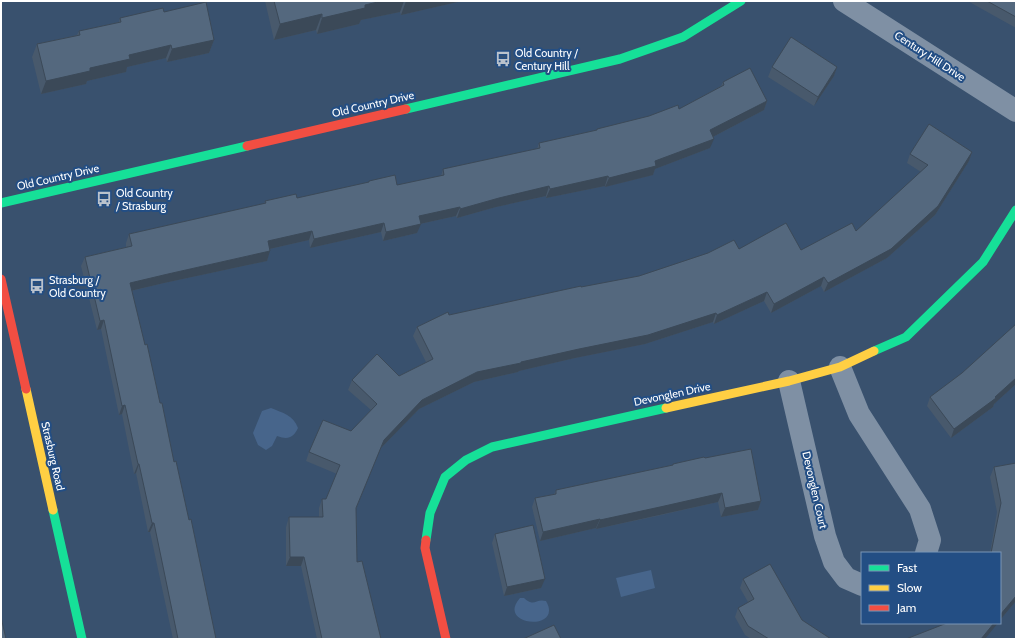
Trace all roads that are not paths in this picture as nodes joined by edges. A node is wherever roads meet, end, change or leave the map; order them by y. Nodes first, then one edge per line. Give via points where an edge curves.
1 (740, 1) edge
2 (844, 1) edge
3 (1016, 111) edge
4 (1, 203) edge
5 (1016, 210) edge
6 (1, 278) edge
7 (840, 367) junction
8 (789, 381) junction
9 (926, 552) edge
10 (861, 585) edge
11 (82, 639) edge
12 (446, 639) edge

1 - 4 street, Old Country Drive via 683,37 620,59
2 - 3 street, Century Hill Drive
5 - 7 street, Devonglen Drive via 983,262 906,337
6 - 11 street, Strasburg Road
7 - 8 street, Devonglen Drive
7 - 9 street via 859,414 920,509 930,540
8 - 10 street, Devonglen Court via 825,536 834,562 846,578
8 - 12 street, Devonglen Drive via 492,446 466,460 444,477 430,513 424,548

